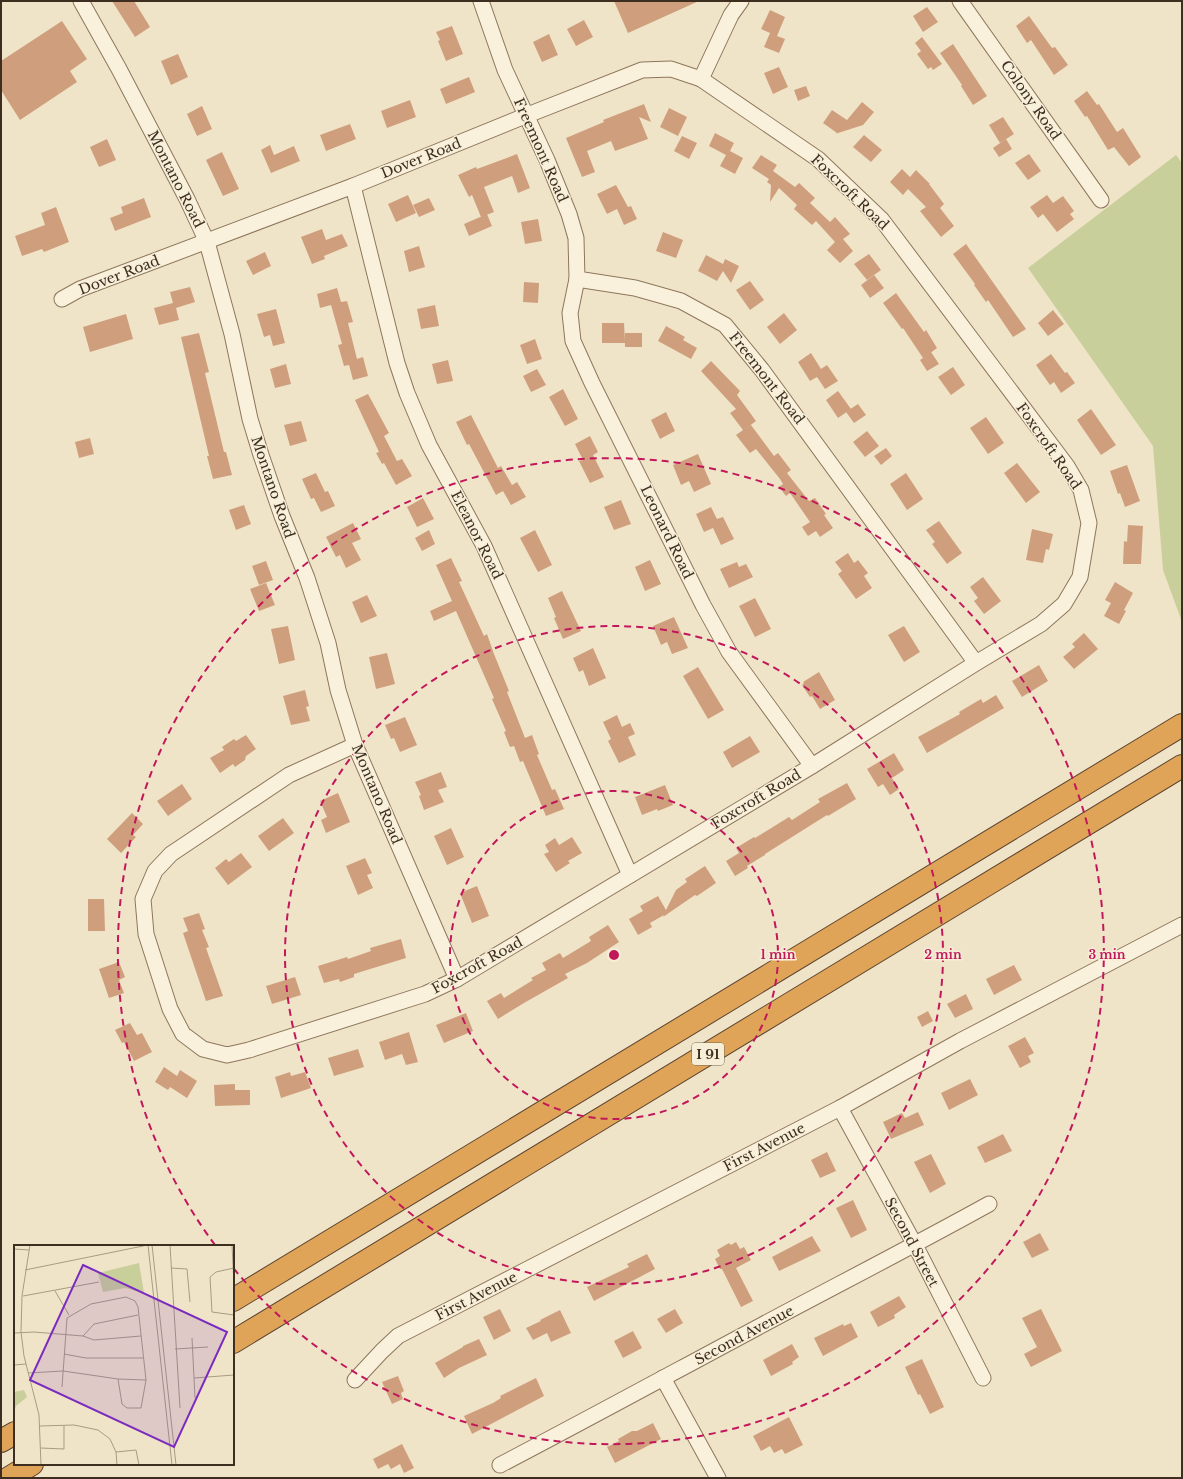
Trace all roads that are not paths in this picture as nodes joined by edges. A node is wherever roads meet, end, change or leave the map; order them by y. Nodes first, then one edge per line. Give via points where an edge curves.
1 (81, 1) edge
2 (481, 1) edge
3 (741, 1) edge
4 (960, 1) edge
5 (701, 79) junction
6 (525, 116) junction
7 (353, 186) junction
8 (1101, 200) dead end
9 (207, 242) junction
10 (577, 279) junction
11 (62, 299) dead end
12 (976, 663) junction
13 (1182, 725) edge
14 (355, 745) junction
15 (812, 766) junction
16 (1182, 766) edge
17 (630, 875) junction
18 (1182, 924) edge
19 (457, 979) junction
20 (840, 1108) junction
21 (989, 1204) dead end
22 (915, 1245) junction
23 (234, 1299) edge
24 (234, 1341) edge
25 (663, 1378) junction
26 (983, 1378) dead end
27 (356, 1380) dead end
28 (14, 1433) edge
29 (1, 1441) edge
30 (30, 1465) edge
31 (500, 1465) dead end
32 (9, 1478) edge
33 (718, 1478) edge

1 - 9 street, Montano Road via 119,68
2 - 6 street, Freemont Road via 505,70
3 - 5 street via 731,15
4 - 8 street, Colony Road
5 - 6 street, Dover Road via 671,69 642,70
5 - 12 street, Foxcroft Road via 818,159 882,220 1067,466 1081,490 1089,523 1080,576 1064,604 1041,624
6 - 7 street, Dover Road
6 - 10 street, Freemont Road via 547,160 569,214 576,238
7 - 9 street, Dover Road
7 - 17 street, Eleanor Road via 397,363 407,393 429,445 484,546
9 - 11 street, Dover Road via 80,289
9 - 14 street, Montano Road via 232,334 250,419 328,643 338,690
10 - 12 street, Freemont Road via 636,288 680,301 725,325 762,370
10 - 15 street, Leonard Road via 570,313 574,341 592,383 703,606 729,652
12 - 15 street, Foxcroft Road
13 - 23 highway, I 91
14 - 19 street, Montano Road
14 - 19 street, Foxcroft Road via 289,775 171,854 155,872 143,899 146,934 170,1010 183,1034 203,1049 227,1055 425,994
15 - 17 street, Foxcroft Road
16 - 24 highway, I 91
17 - 19 street, Foxcroft Road
18 - 20 street, First Avenue via 960,1041
20 - 22 street, Second Street
20 - 27 street, First Avenue via 398,1336
21 - 22 street, Second Avenue
22 - 25 street, Second Avenue
22 - 26 street, Second Street
25 - 31 street, Second Avenue
25 - 33 street
28 - 29 highway
30 - 32 highway

